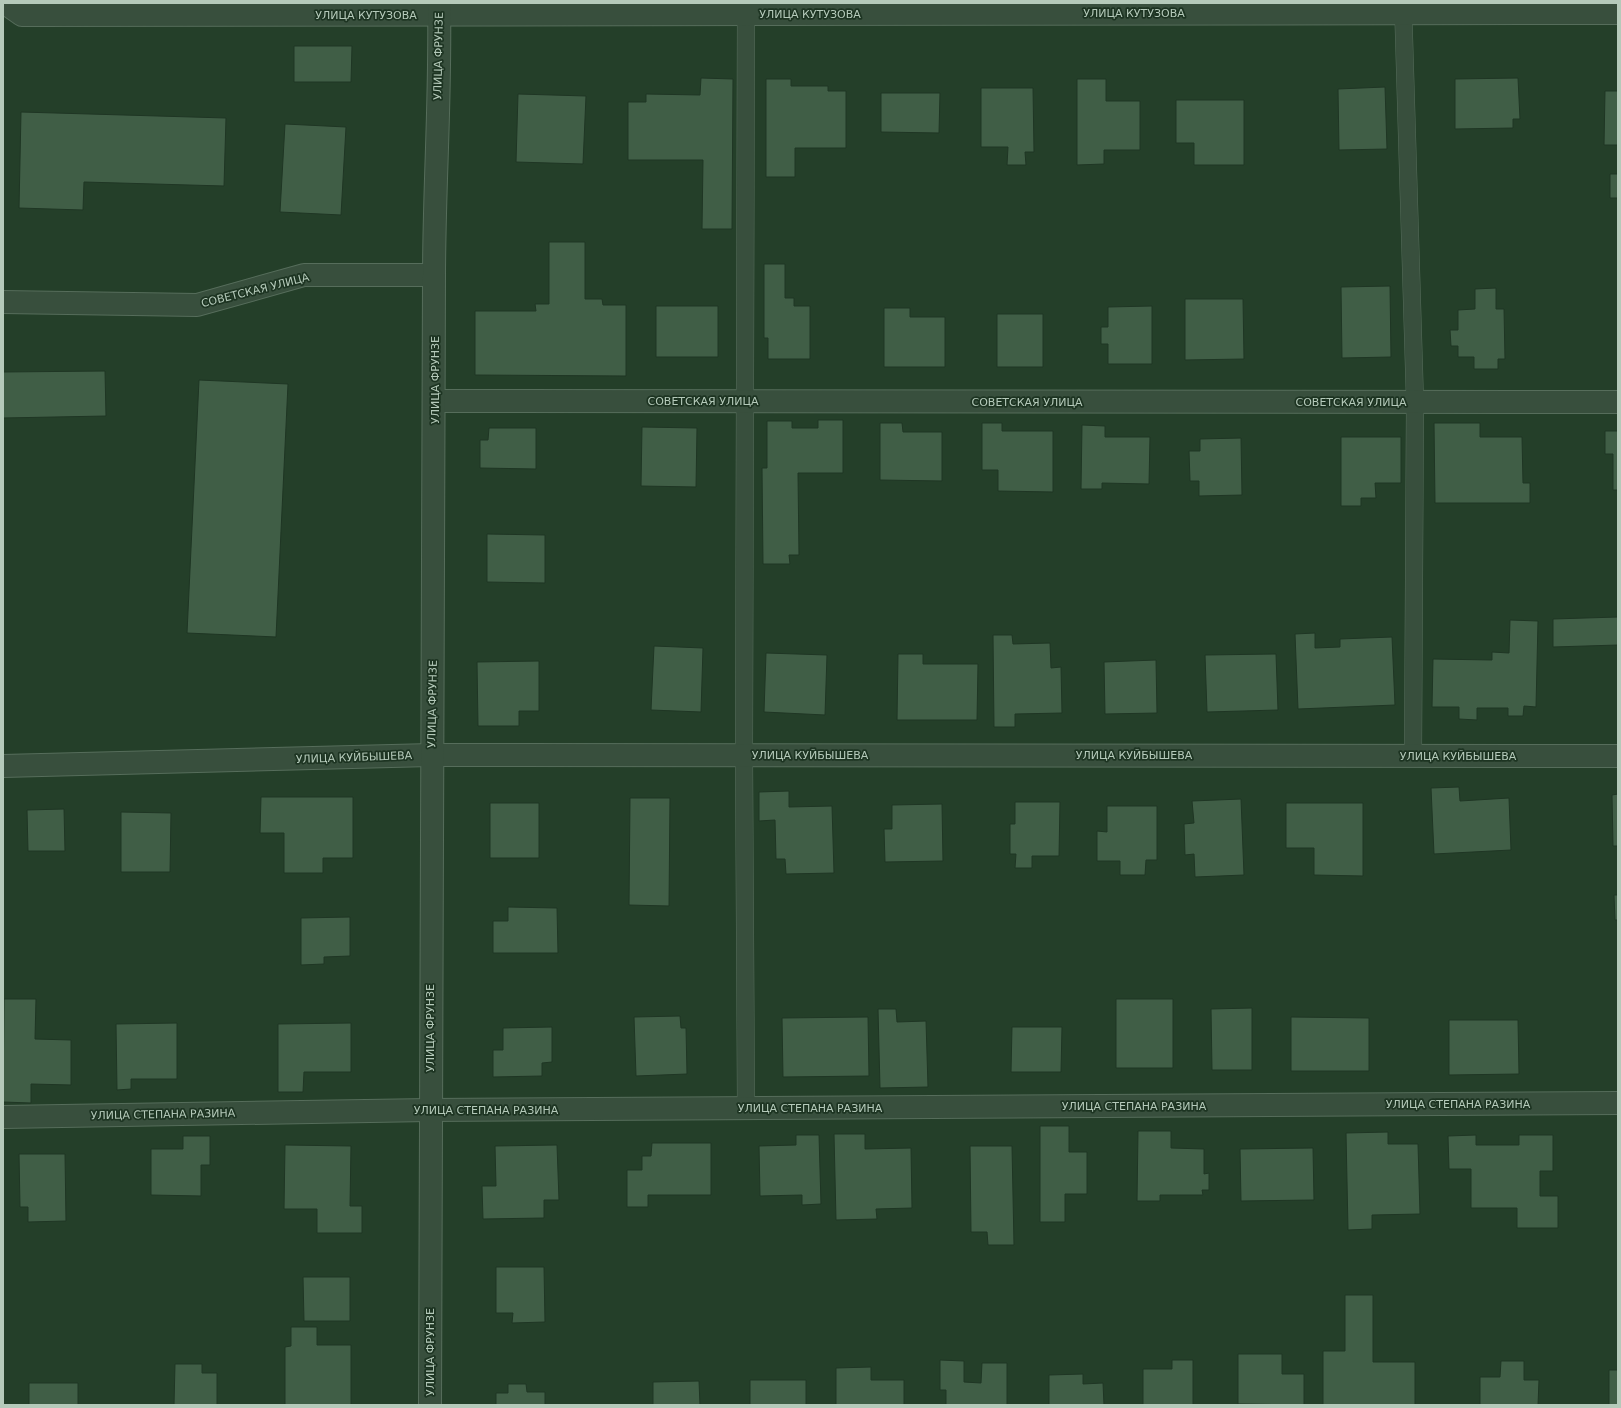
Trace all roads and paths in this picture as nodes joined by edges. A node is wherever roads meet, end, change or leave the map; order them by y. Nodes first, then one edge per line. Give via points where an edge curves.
1 (5, 3) edge
2 (1403, 8) edge
3 (439, 9) edge
4 (746, 9) edge
5 (1618, 12) edge
6 (434, 275) junction
7 (3, 302) edge
8 (435, 401) junction
9 (744, 402) junction
10 (1415, 402) junction
11 (1618, 402) edge
12 (431, 755) junction
13 (744, 755) junction
14 (1413, 756) junction
15 (1618, 756) edge
16 (3, 766) edge
17 (1618, 1103) edge
18 (746, 1108) junction
19 (429, 1110) junction
20 (3, 1117) edge
21 (430, 1405) edge

1 - 3 street, УЛИЦА КУТУЗОВА via 22,15
2 - 4 street, УЛИЦА КУТУЗОВА
2 - 5 street, УЛИЦА КУТУЗОВА
2 - 10 lane
3 - 4 street, УЛИЦА КУТУЗОВА
3 - 6 street, УЛИЦА ФРУНЗЕ
4 - 9 lane
6 - 7 street, СОВЕТСКАЯ УЛИЦА via 304,275 197,305
6 - 8 street, УЛИЦА ФРУНЗЕ
8 - 9 street, СОВЕТСКАЯ УЛИЦА
8 - 12 street, УЛИЦА ФРУНЗЕ
9 - 10 street, СОВЕТСКАЯ УЛИЦА
9 - 13 lane
10 - 11 street, СОВЕТСКАЯ УЛИЦА
10 - 14 lane
12 - 13 street, УЛИЦА КУЙБЫШЕВА
12 - 16 street, УЛИЦА КУЙБЫШЕВА
12 - 19 street, УЛИЦА ФРУНЗЕ
13 - 14 street, УЛИЦА КУЙБЫШЕВА
13 - 18 lane
14 - 15 street, УЛИЦА КУЙБЫШЕВА
17 - 18 street, УЛИЦА СТЕПАНА РАЗИНА
18 - 19 street, УЛИЦА СТЕПАНА РАЗИНА
19 - 20 street, УЛИЦА СТЕПАНА РАЗИНА
19 - 21 street, УЛИЦА ФРУНЗЕ

